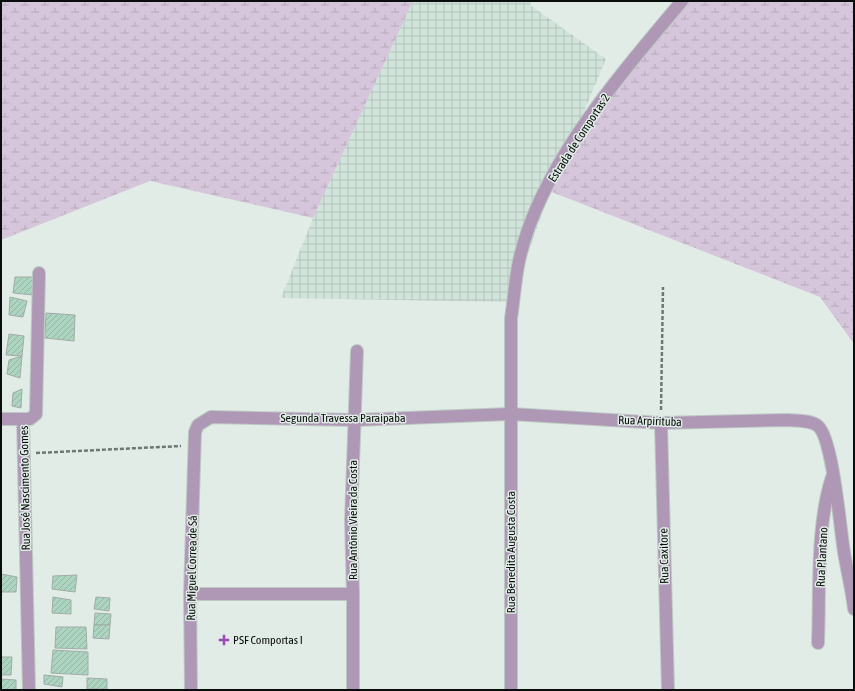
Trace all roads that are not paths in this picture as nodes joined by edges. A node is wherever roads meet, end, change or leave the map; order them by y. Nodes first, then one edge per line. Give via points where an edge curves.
1 (682, 1) edge
2 (39, 272) dead end
3 (357, 350) dead end
4 (512, 414) junction
5 (1, 419) edge
6 (23, 419) junction
7 (356, 420) junction
8 (788, 420) joint
9 (661, 422) junction
10 (194, 446) joint
11 (834, 472) junction
12 (190, 594) junction
13 (353, 594) junction
14 (854, 609) edge
15 (818, 643) dead end
16 (28, 690) edge
17 (191, 690) edge
18 (353, 690) edge
19 (511, 690) edge
20 (668, 690) edge

1 - 4 street, Estrada de Comportas 2 via 593,112 557,167 535,213 520,260 511,318
2 - 6 street, Rua José Nascimento Gomes via 36,414 33,418
3 - 7 street, Rua Antônio Vieira da Costa
4 - 7 street, Segunda Travessa Paraipaba
4 - 9 street, Rua Arpirituba
4 - 19 street, Rua Benedita Augusta Costa
5 - 6 street
6 - 16 street, Rua José Nascimento Gomes
7 - 10 street, Segunda Travessa Paraipaba via 211,417 198,425
7 - 13 street, Rua Antônio Vieira da Costa via 351,506
8 - 9 street, Rua Arpirituba
8 - 11 street, Rua Plantano via 806,421 818,426
9 - 20 street, Rua Caxitore
10 - 12 street, Rua Miguel Correa de Sá
11 - 14 street, Rua Plantano
11 - 15 street, Rua Plantano via 827,493 823,524
12 - 13 street
12 - 17 street, Rua Miguel Correa de Sá
13 - 18 street, Rua Antônio Vieira da Costa

